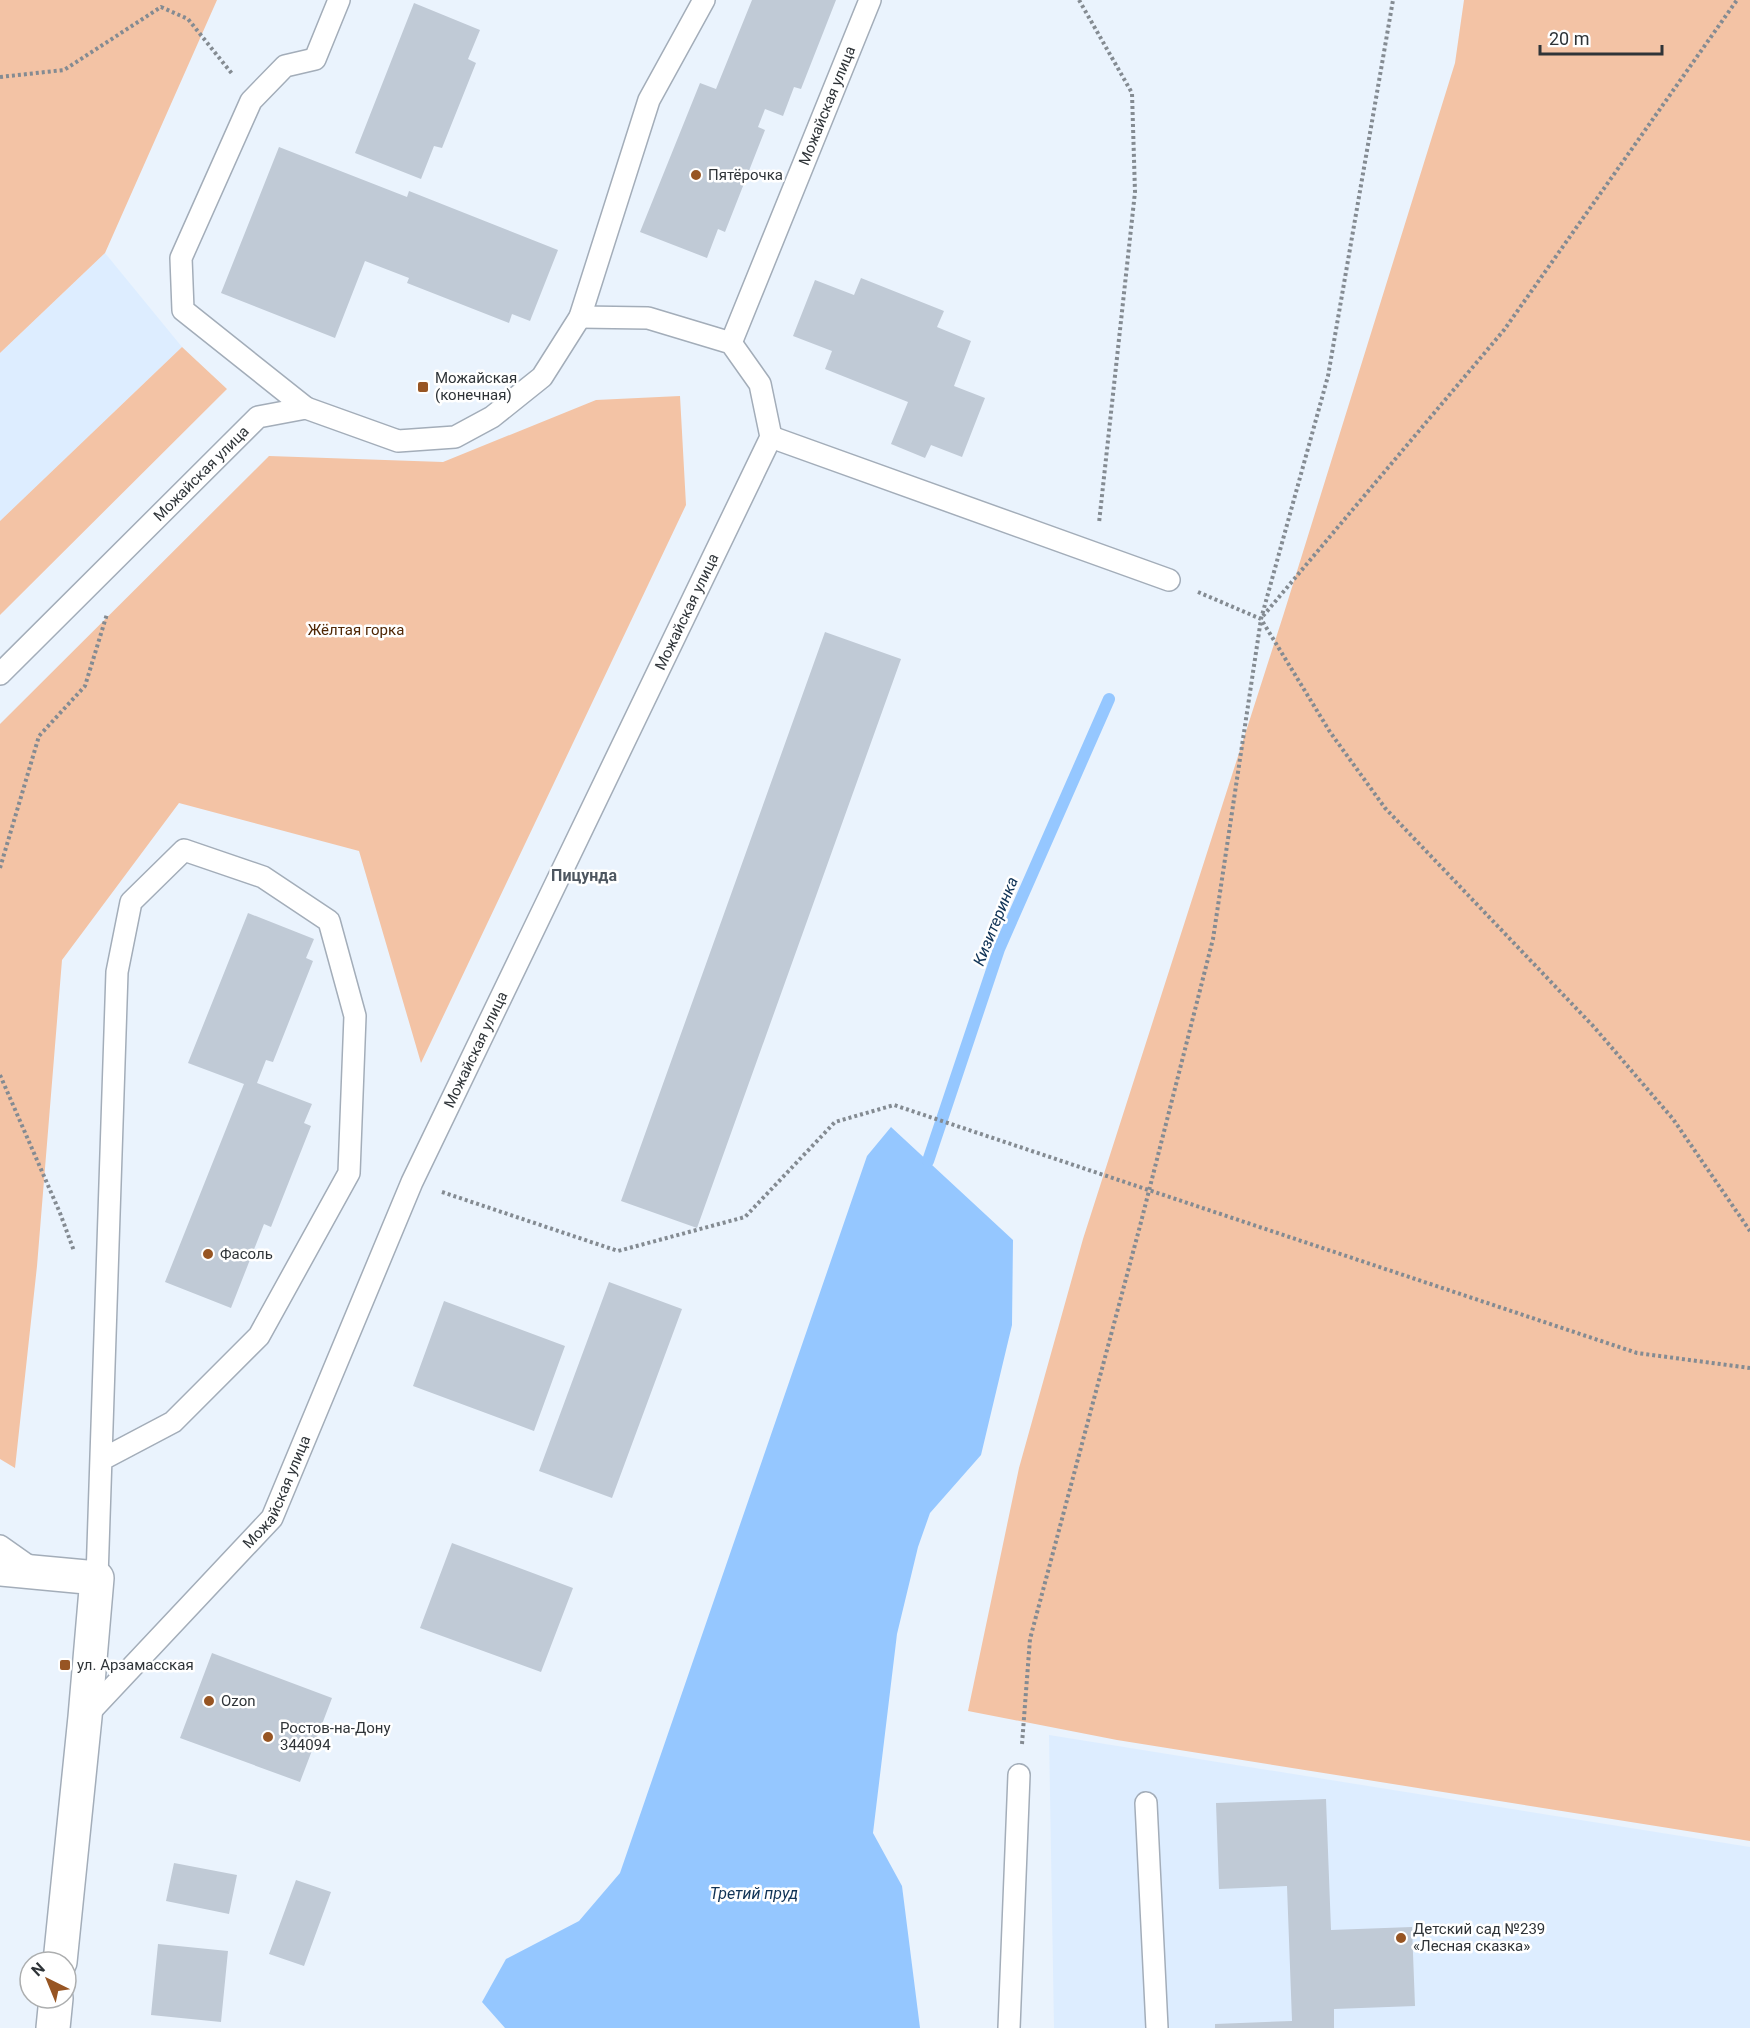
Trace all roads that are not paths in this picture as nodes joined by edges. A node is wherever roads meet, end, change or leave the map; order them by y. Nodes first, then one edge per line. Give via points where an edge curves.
1 (339, 0) edge
2 (704, 0) edge
3 (870, 0) edge
4 (580, 317) junction
5 (731, 343) junction
6 (306, 408) junction
7 (771, 437) junction
8 (1169, 580) road end
9 (0, 674) edge
10 (101, 1460) junction
11 (0, 1546) edge
12 (0, 1569) edge
13 (37, 1572) junction
14 (97, 1578) junction
15 (85, 1717) junction
16 (1019, 1775) road end
17 (1146, 1803) dead end
18 (61, 1950) edge
19 (55, 2010) edge
20 (53, 2028) edge
21 (1009, 2028) edge
22 (1157, 2028) edge

1 - 6 lane via 315,59 285,66 251,101 181,258 183,310
2 - 4 lane via 649,99
3 - 5 lane, Можайская улица
4 - 5 lane via 648,318
4 - 6 lane via 542,377 492,417 455,436 398,441
5 - 7 lane via 760,384
6 - 9 lane, Можайская улица via 258,417
7 - 8 lane
7 - 15 lane, Можайская улица via 412,1182 272,1518
10 - 10 lane via 117,972 131,902 184,850 263,877 330,921 355,1016 349,1173 260,1336 173,1422
10 - 14 lane
11 - 13 lane
12 - 13 street
13 - 14 street
14 - 15 street
15 - 18 street
16 - 21 lane
17 - 22 lane
19 - 20 street

